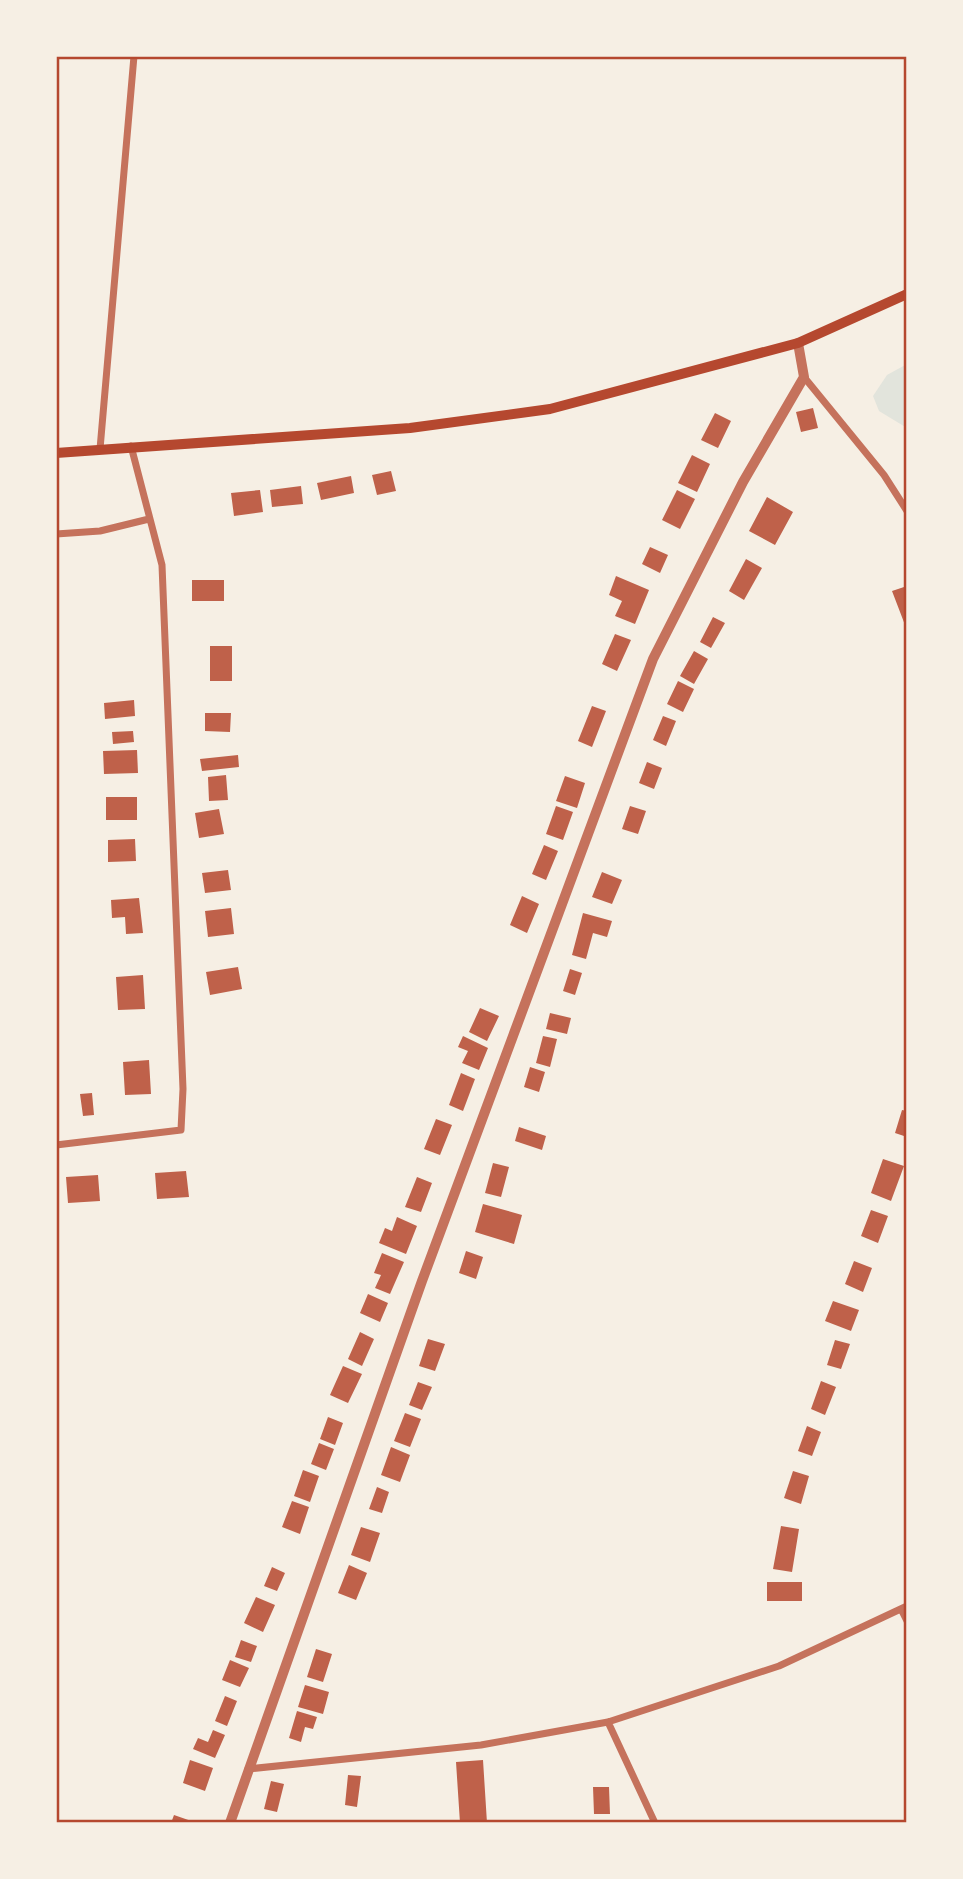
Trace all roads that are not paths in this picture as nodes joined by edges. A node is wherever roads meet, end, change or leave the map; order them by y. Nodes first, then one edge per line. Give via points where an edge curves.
1 (134, 56) edge
2 (907, 294) edge
3 (798, 343) junction
4 (804, 377) junction
5 (131, 446) junction
6 (100, 449) junction
7 (56, 453) edge
8 (907, 511) edge
9 (149, 519) junction
10 (56, 534) edge
11 (56, 1145) edge
12 (904, 1607) edge
13 (907, 1621) edge
14 (608, 1721) junction
15 (248, 1769) junction
16 (230, 1823) edge
17 (655, 1823) edge

1 - 6 street
2 - 3 main road
3 - 4 street
3 - 5 main road via 550,409 410,428
4 - 8 street via 884,475
4 - 15 street via 743,482 653,659 422,1281
5 - 6 main road
5 - 9 street
6 - 7 main road
9 - 10 street via 100,531
9 - 11 street via 162,565 181,1130
12 - 13 street
12 - 14 street via 779,1666
14 - 15 street via 481,1745
14 - 17 street
15 - 16 street

